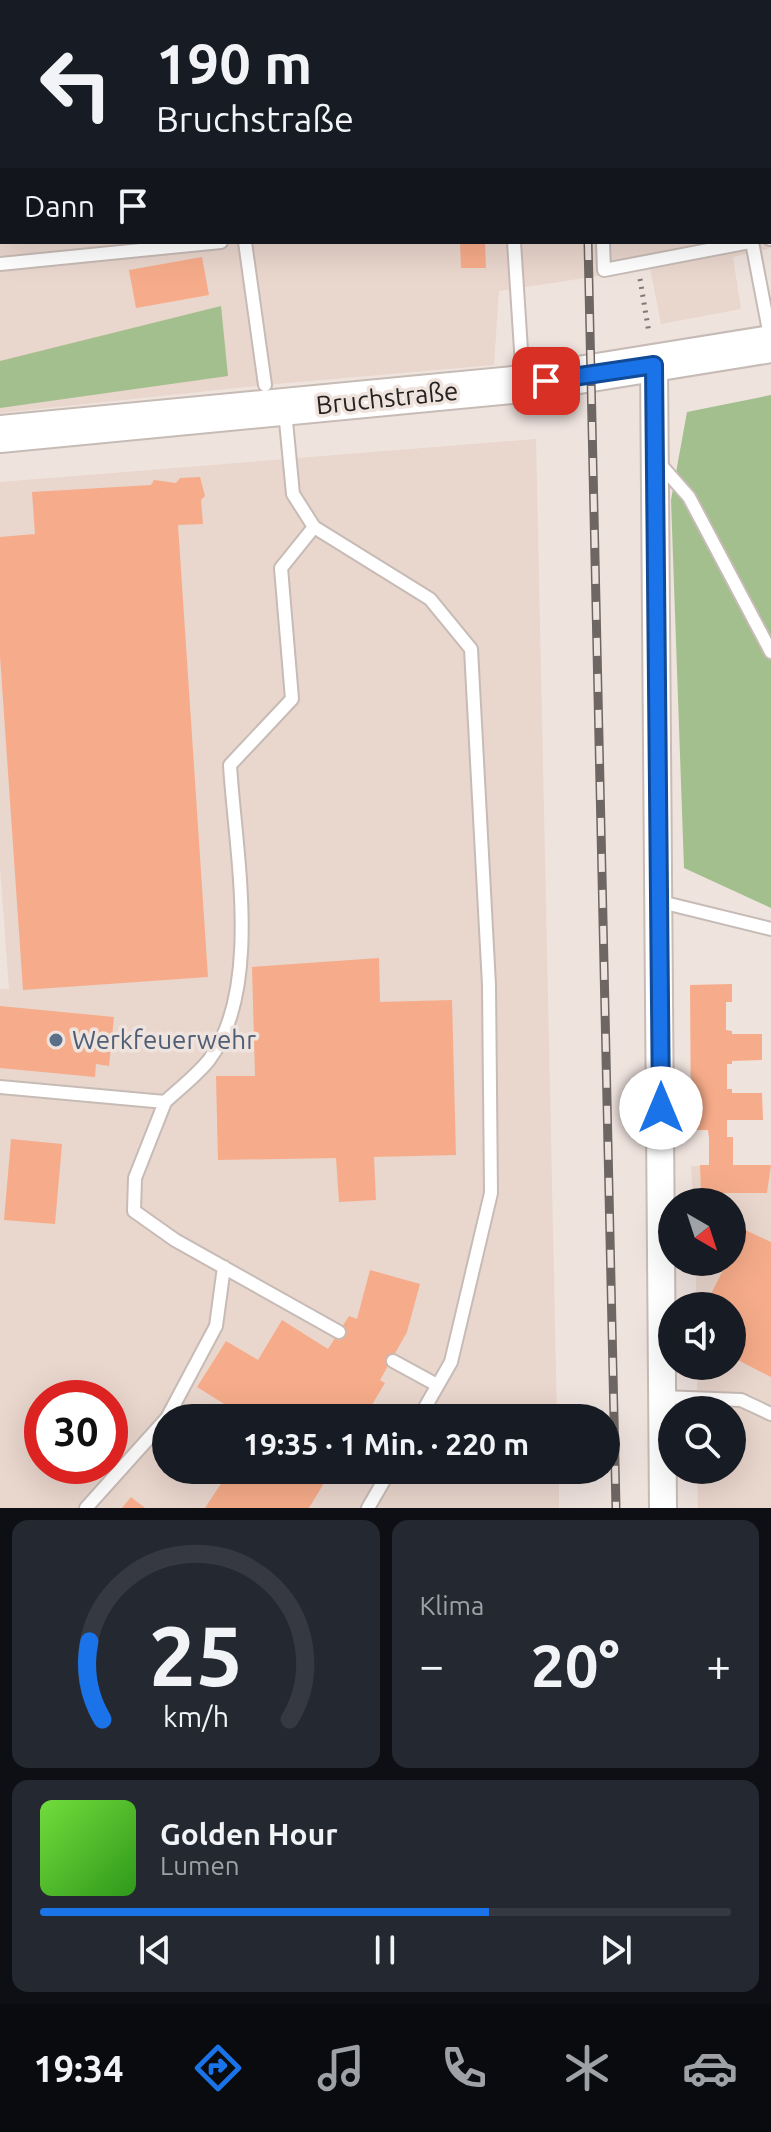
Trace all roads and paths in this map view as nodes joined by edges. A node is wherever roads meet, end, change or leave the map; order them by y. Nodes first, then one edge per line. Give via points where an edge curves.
1 (201, 244) edge
2 (245, 244) edge
3 (514, 244) edge
4 (603, 244) edge
5 (741, 244) edge
6 (751, 244) edge
7 (0, 264) edge
8 (637, 264) junction
9 (771, 342) edge
10 (654, 365) junction
11 (523, 384) junction
12 (275, 396) junction
13 (0, 434) edge
14 (657, 460) junction
15 (314, 527) junction
16 (771, 652) edge
17 (661, 902) junction
18 (771, 929) edge
19 (0, 1087) edge
20 (165, 1102) junction
21 (224, 1267) junction
22 (339, 1332) dead end
23 (393, 1361) dead end
24 (437, 1385) junction
25 (662, 1396) edge
26 (746, 1402) edge
27 (174, 1404) edge
28 (427, 1404) edge
29 (771, 1414) edge
30 (152, 1434) edge
31 (382, 1484) edge
32 (663, 1484) edge
33 (86, 1508) edge
34 (368, 1508) edge
35 (663, 1508) edge

1 - 7 lane
2 - 12 lane
3 - 11 lane
4 - 8 lane via 604,270
5 - 8 lane
6 - 9 lane
8 - 10 path
9 - 10 street, Bruchstraße
10 - 11 street, Bruchstraße
10 - 14 street
11 - 12 street, Bruchstraße
12 - 13 street, Bruchstraße
12 - 15 lane via 293,494
14 - 16 lane via 689,497
14 - 17 street
15 - 20 lane via 281,568 292,699 230,765 243,965 228,1026 209,1060
15 - 24 lane via 430,599 471,649 489,985 491,1193 451,1362
17 - 18 lane
17 - 25 street
19 - 20 lane
20 - 21 lane via 135,1178 134,1211
21 - 22 lane
21 - 27 lane via 216,1326
23 - 24 lane
24 - 28 lane
26 - 29 lane
30 - 33 lane
31 - 34 lane
32 - 35 street

